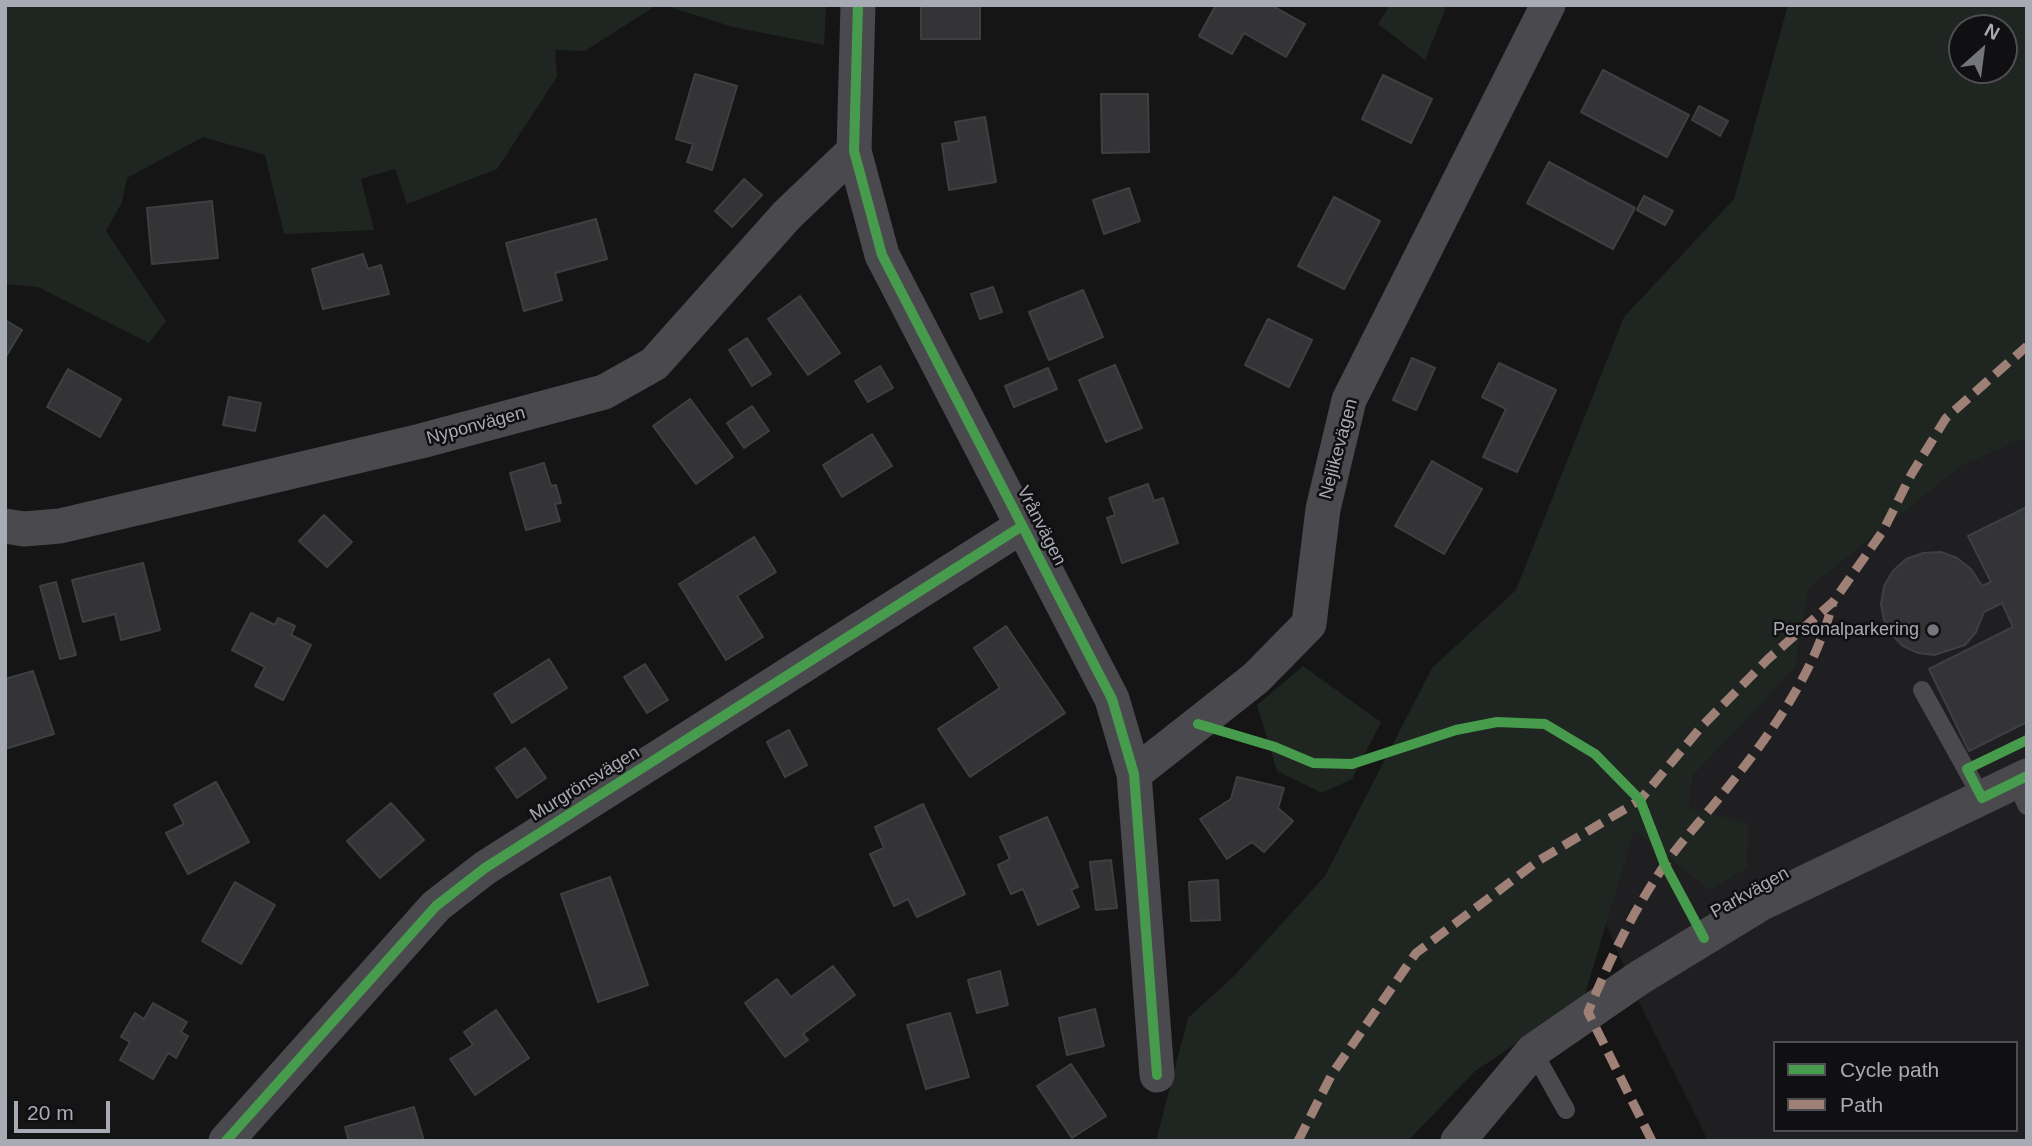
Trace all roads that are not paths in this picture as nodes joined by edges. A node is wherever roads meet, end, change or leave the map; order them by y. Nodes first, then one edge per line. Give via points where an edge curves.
1 (858, 5) edge
2 (1548, 5) edge
3 (854, 151) junction
4 (5, 526) edge
5 (1022, 526) junction
6 (1922, 690) dead end
7 (1134, 774) junction
8 (2023, 788) edge
9 (1982, 798) junction
10 (1533, 1051) junction
11 (1157, 1075) dead end
12 (1566, 1110) dead end
13 (226, 1141) edge
14 (1458, 1141) edge

1 - 3 street, Vrånvägen
2 - 7 street, Nejlikevägen via 1349,400 1323,509 1309,624 1256,678
3 - 4 street, Nyponvägen via 787,215 654,364 604,392 421,441 60,526
3 - 5 street, Vrånvägen via 882,255
5 - 7 street, Vrånvägen via 1112,699
5 - 13 street, Murgrönsvägen via 485,868 436,906
6 - 9 lane
7 - 11 street, Vrånvägen
8 - 9 street, Parkvägen
9 - 10 street, Parkvägen via 1760,904 1639,978
10 - 12 lane
10 - 14 street, Parkvägen

